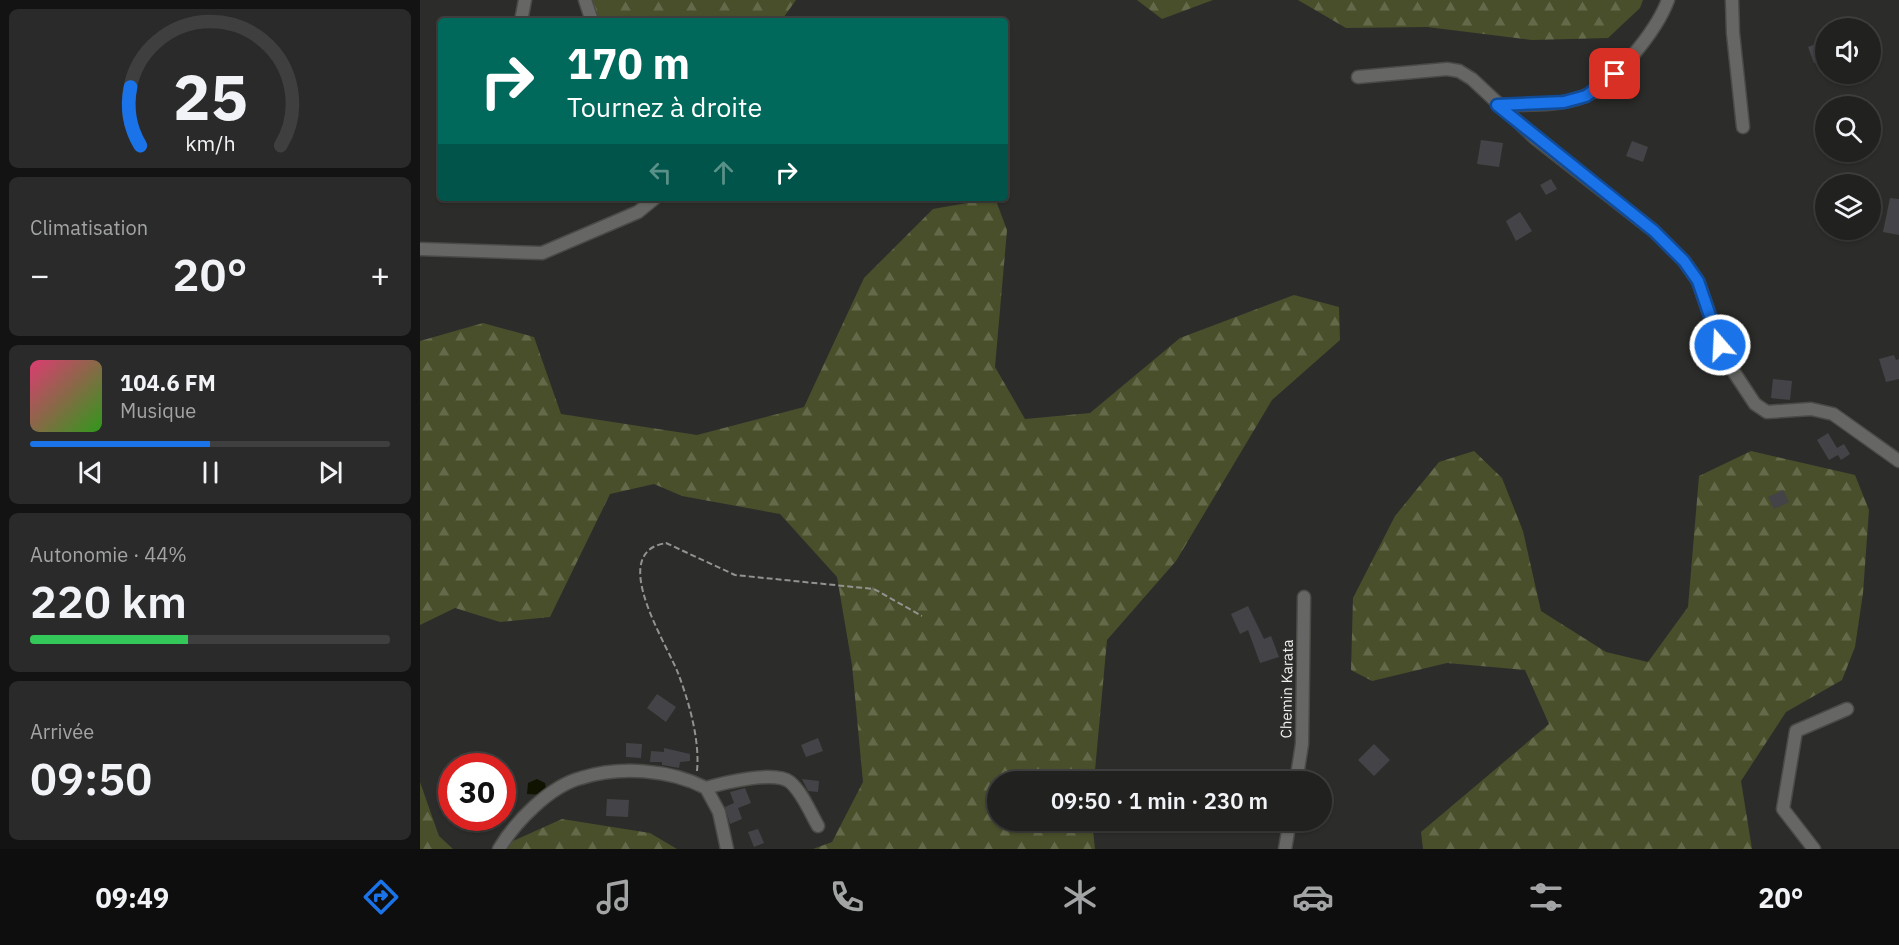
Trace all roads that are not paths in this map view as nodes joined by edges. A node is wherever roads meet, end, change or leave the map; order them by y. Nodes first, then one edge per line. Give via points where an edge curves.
1 (525, 0) edge
2 (585, 0) edge
3 (1668, 0) edge
4 (1732, 0) edge
5 (522, 18) edge
6 (591, 18) edge
7 (1358, 77) dead end
8 (1497, 105) junction
9 (1743, 127) dead end
10 (651, 201) edge
11 (420, 249) edge
12 (1899, 461) edge
13 (1304, 597) dead end
14 (1847, 709) dead end
15 (1298, 771) edge
16 (701, 785) junction
17 (818, 826) dead end
18 (1288, 831) edge
19 (499, 849) edge
20 (727, 849) edge
21 (1284, 849) edge
22 (1814, 849) edge

1 - 5 street
2 - 6 street
3 - 8 street via 1661,18 1615,74 1586,96 1564,102
4 - 9 street
7 - 8 street via 1459,71
8 - 12 street via 1654,231 1684,261 1698,281 1724,357 1755,404 1767,412 1811,409 1833,414
10 - 11 street via 638,212 542,253
13 - 15 street, Chemin Karata via 1302,744
14 - 22 street via 1796,731 1783,809
16 - 17 street via 780,777 797,791
16 - 19 street via 676,776 625,770 579,778 536,804
16 - 20 street via 719,812
18 - 21 street

